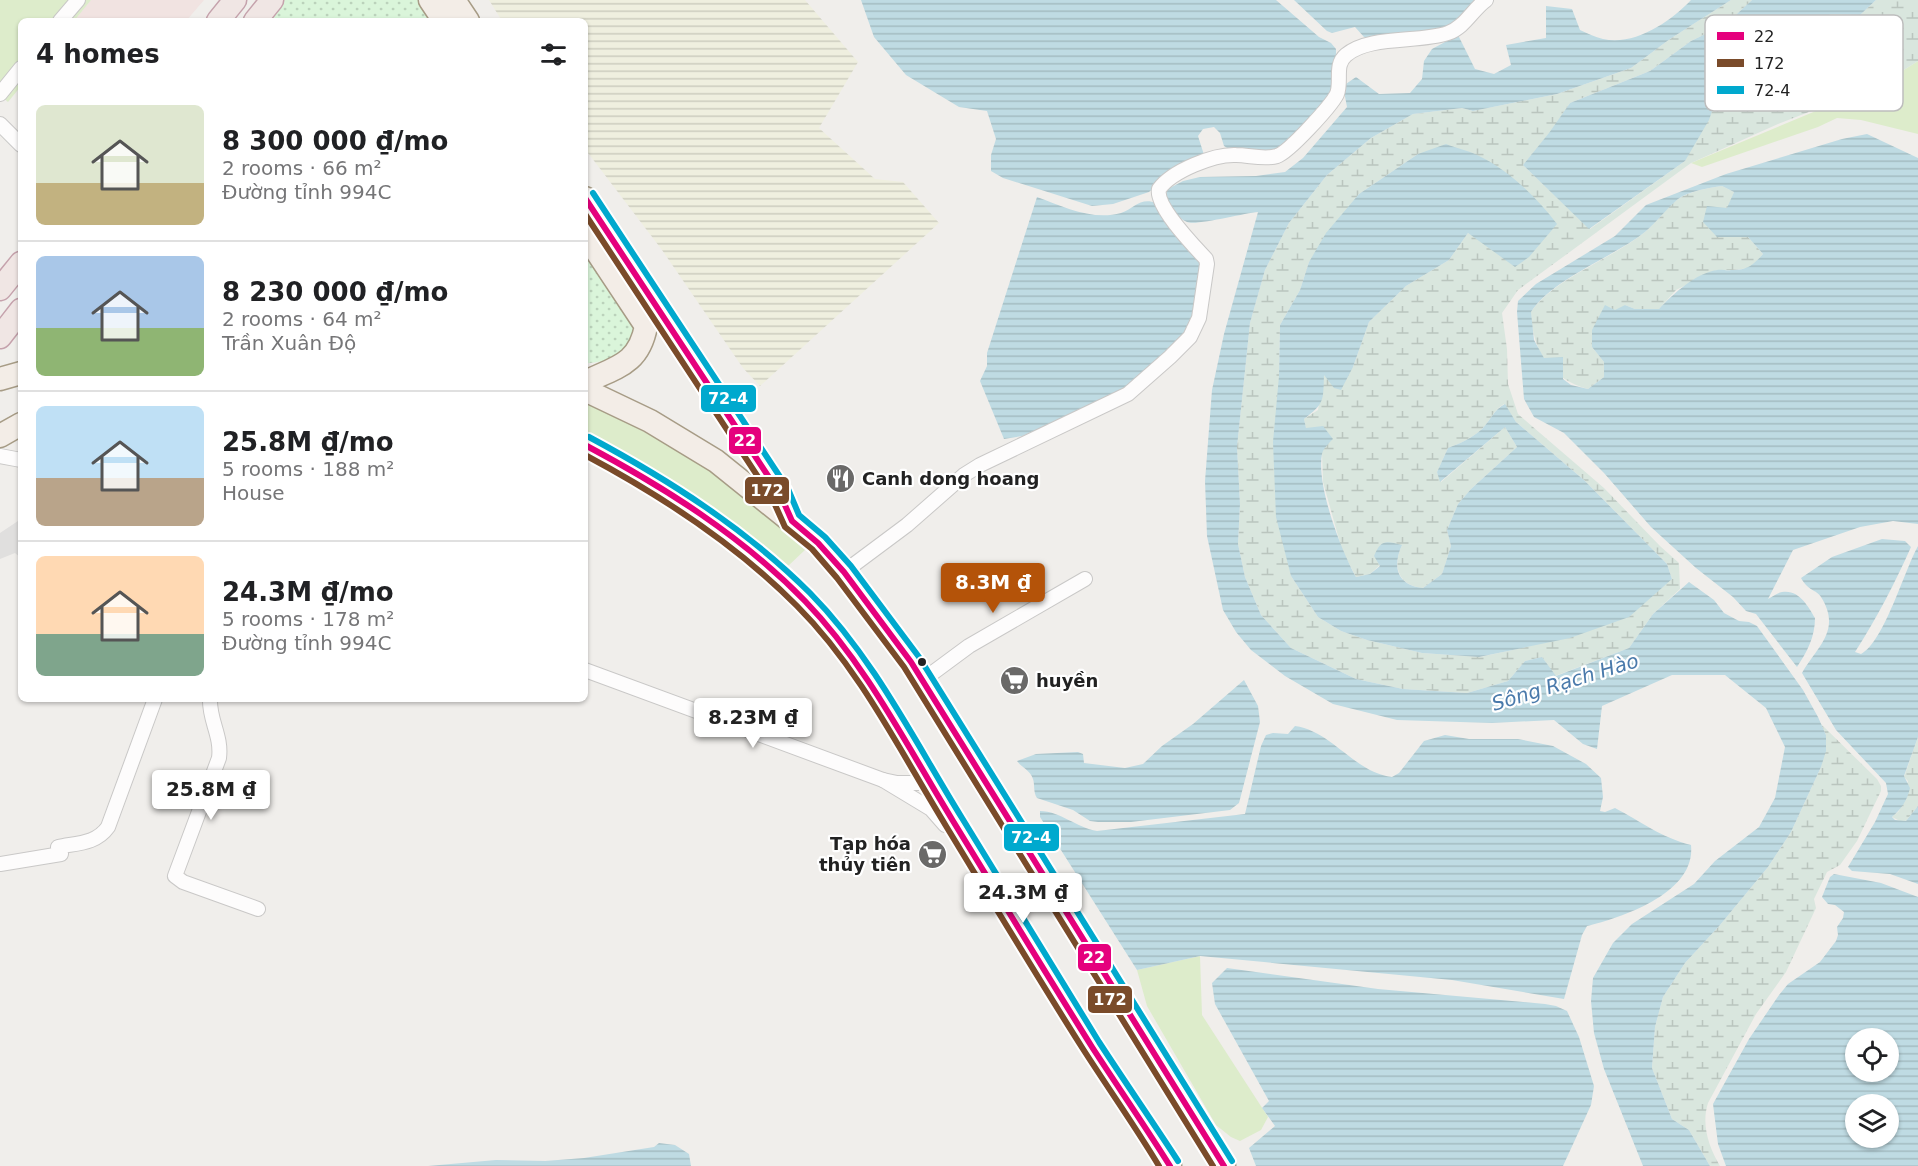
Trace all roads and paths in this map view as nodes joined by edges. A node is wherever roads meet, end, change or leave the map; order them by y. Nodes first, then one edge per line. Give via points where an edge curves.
1 (78, 0) edge
2 (235, 0) edge
3 (272, 0) edge
4 (430, 0) edge
5 (454, 0) edge
6 (1486, 0) edge
7 (63, 18) edge
8 (220, 18) edge
9 (257, 18) edge
10 (442, 18) edge
11 (466, 18) edge
12 (18, 72) edge
13 (0, 94) edge
14 (0, 124) edge
15 (18, 142) edge
16 (588, 203) edge
17 (588, 238) edge
18 (18, 267) edge
19 (0, 289) edge
20 (18, 314) edge
21 (654, 320) junction
22 (0, 337) edge
23 (18, 374) edge
24 (0, 379) edge
25 (588, 381) edge
26 (588, 391) edge
27 (18, 426) edge
28 (0, 436) edge
29 (588, 448) edge
30 (0, 456) edge
31 (18, 459) edge
32 (792, 521) junction
33 (844, 572) junction
34 (1084, 579) dead end
35 (588, 671) edge
36 (923, 681) junction
37 (154, 702) edge
38 (210, 702) edge
39 (883, 780) junction
40 (930, 783) junction
41 (0, 864) edge
42 (258, 909) dead end
43 (1132, 1108) junction
44 (1170, 1166) edge
45 (1224, 1166) edge

1 - 7 street
2 - 8 highway
3 - 9 highway
4 - 10 main road
5 - 11 main road
6 - 33 street via 1451,32 1381,42 1347,54 1340,65 1336,96 1280,155 1230,155 1206,160 1162,184 1159,199 1208,264 1199,318 1190,337 1128,394 964,475 907,525
12 - 13 street
14 - 15 street
16 - 21 main road
17 - 21 main road
18 - 19 highway
20 - 22 highway
21 - 25 main road via 635,355
21 - 32 main road via 780,494
23 - 24 main road
26 - 32 main road via 688,443
27 - 28 main road
29 - 40 main road via 725,532 807,603 855,664
30 - 31 street
32 - 33 main road
33 - 36 main road
34 - 36 street via 969,646
35 - 39 street
36 - 45 main road
37 - 41 street via 108,827 99,838
38 - 42 street via 220,739 219,758 175,876
39 - 40 street
39 - 43 street via 938,816 1107,1089
40 - 43 main road
43 - 44 main road

